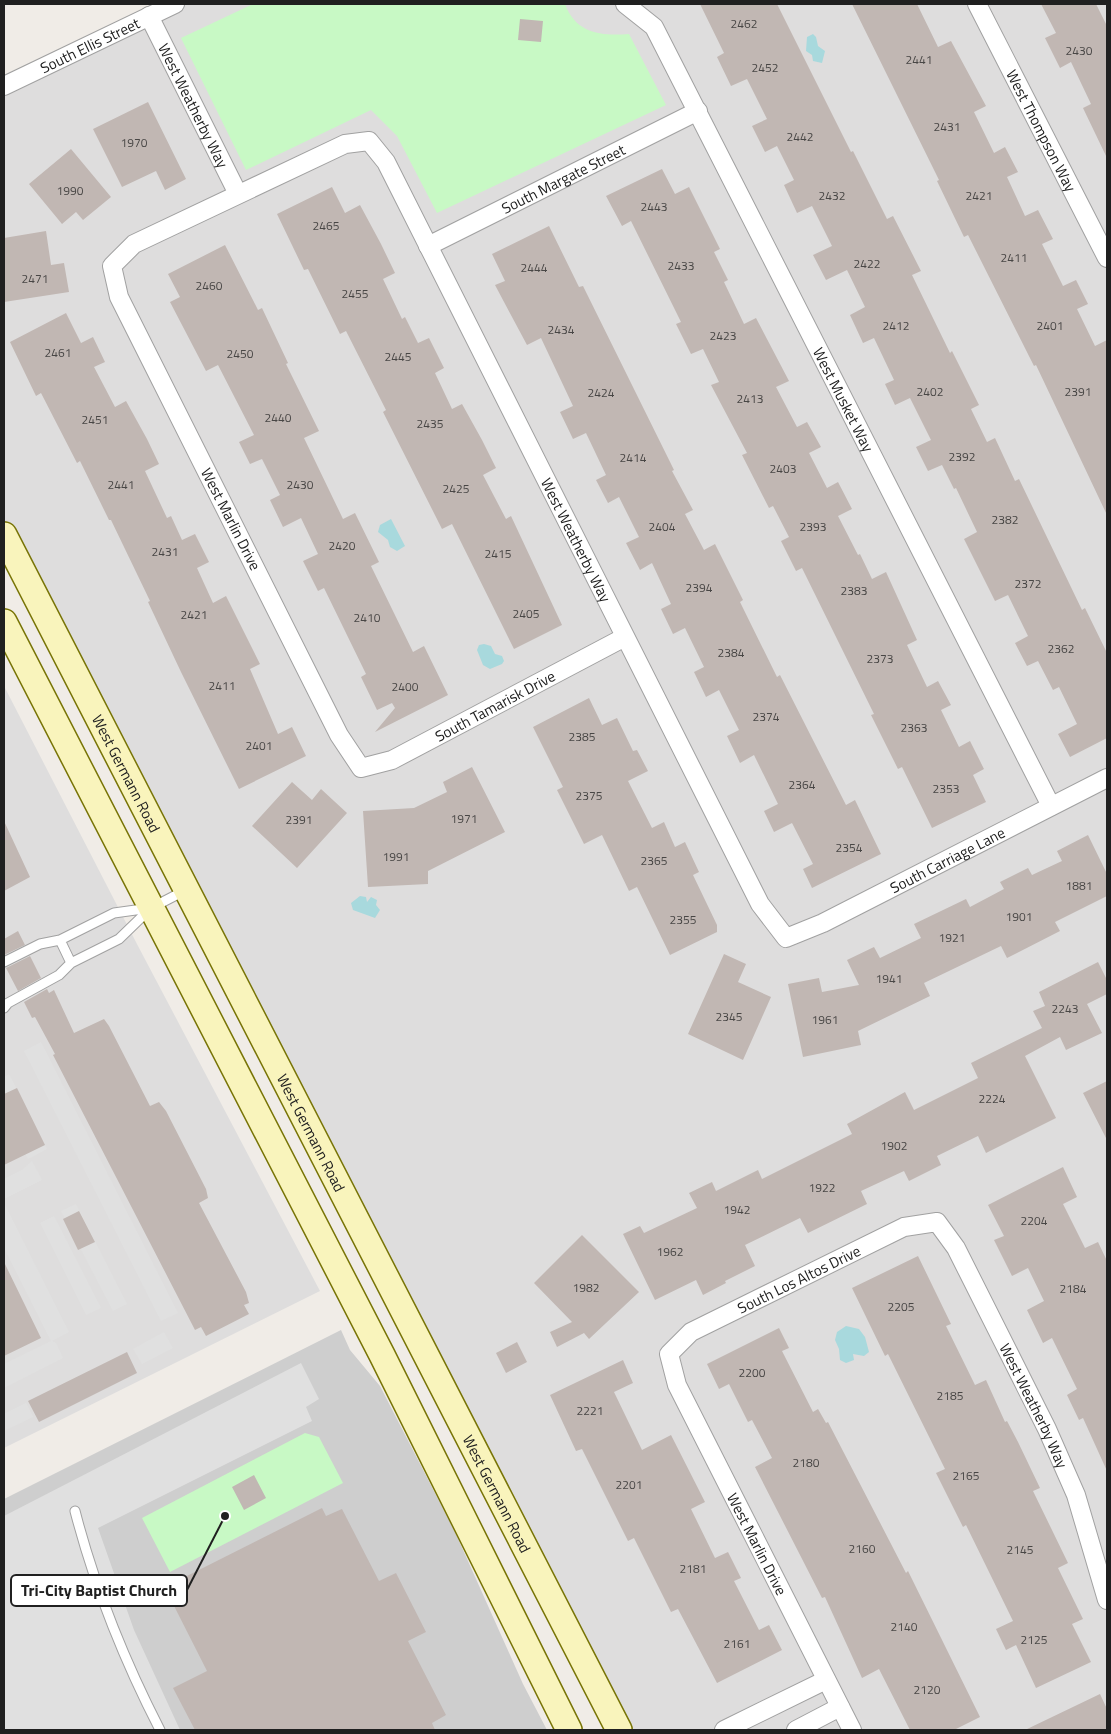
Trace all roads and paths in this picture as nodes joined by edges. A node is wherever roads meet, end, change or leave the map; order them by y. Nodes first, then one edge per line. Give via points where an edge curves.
1 (175, 4) edge
2 (625, 4) edge
3 (977, 4) edge
4 (148, 16) junction
5 (4, 86) edge
6 (698, 111) junction
7 (238, 194) junction
8 (428, 246) junction
9 (1107, 258) edge
10 (4, 535) edge
11 (4, 622) edge
12 (626, 637) junction
13 (361, 768) joint
14 (1107, 778) edge
15 (1051, 806) junction
16 (186, 890) junction
17 (151, 908) junction
18 (786, 938) joint
19 (60, 940) junction
20 (4, 962) edge
21 (71, 963) junction
22 (4, 1008) edge
23 (937, 1222) joint
24 (669, 1354) joint
25 (75, 1512) dead end
26 (1107, 1600) edge
27 (826, 1680) junction
28 (840, 1707) junction
29 (160, 1730) edge
30 (569, 1730) edge
31 (619, 1730) edge
32 (724, 1730) edge
33 (796, 1730) edge
34 (852, 1730) edge

1 - 4 street, South Ellis Street
2 - 6 street, West Musket Way via 654,27
3 - 9 street, West Thompson Way
4 - 5 street, South Ellis Street
4 - 7 street, West Weatherby Way
6 - 8 street, South Margate Street
6 - 15 street, West Musket Way
7 - 8 street, West Weatherby Way via 344,144 369,142 386,162
7 - 13 street, West Marlin Drive via 134,244 112,266 124,305 335,726
8 - 12 street, West Weatherby Way
10 - 16 main road, West Germann Road
11 - 17 main road
12 - 13 street, South Tamarisk Drive via 392,760
12 - 18 street, West Weatherby Way via 760,904
14 - 15 street, South Carriage Lane
15 - 18 street, South Carriage Lane via 823,923
16 - 17 lane
16 - 31 main road, West Germann Road
17 - 19 lane via 114,913
17 - 21 lane via 119,939
17 - 30 main road via 382,1355
19 - 20 lane via 40,944
19 - 21 lane
21 - 22 lane via 59,975 8,1002
23 - 24 street, South Los Altos Drive via 904,1226 692,1332
23 - 26 street, West Weatherby Way via 956,1248 1047,1429 1076,1495
24 - 27 street, West Marlin Drive via 677,1385
25 - 29 lane via 89,1566 132,1675
27 - 28 street, West Marlin Drive
27 - 32 street
28 - 33 street
28 - 34 street, West Marlin Drive

